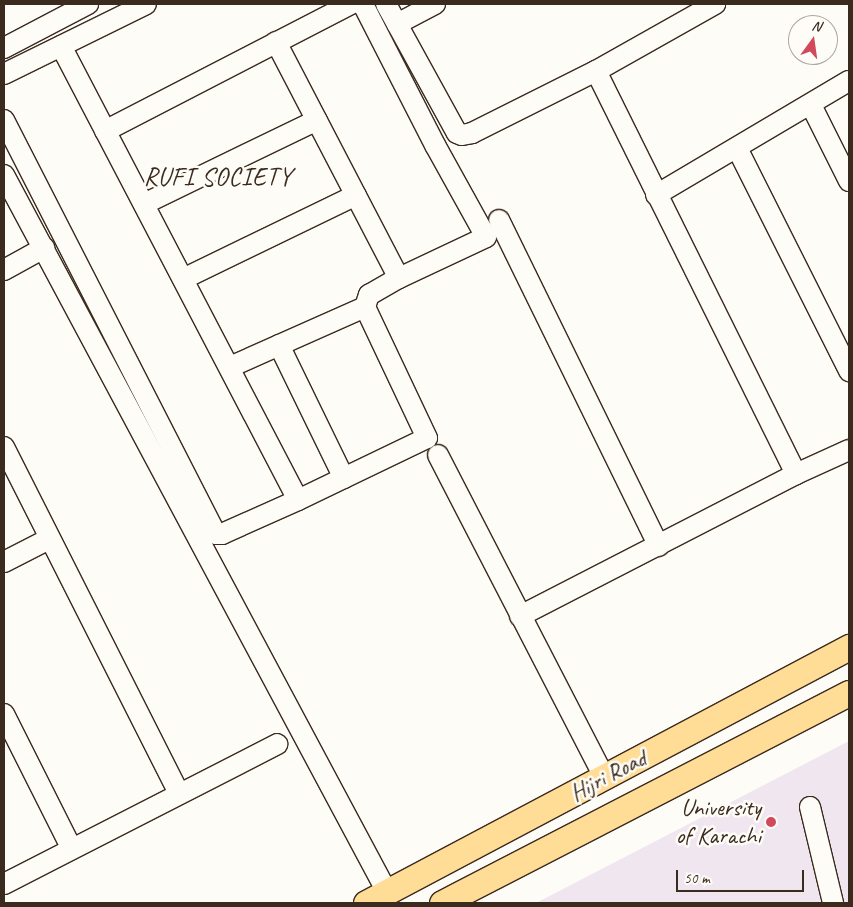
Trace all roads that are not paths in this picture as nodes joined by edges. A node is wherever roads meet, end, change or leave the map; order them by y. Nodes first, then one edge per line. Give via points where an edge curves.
1 (88, 4) edge
2 (146, 4) edge
3 (351, 4) edge
4 (363, 4) edge
5 (386, 4) edge
6 (435, 4) edge
7 (715, 4) edge
8 (115, 11) edge
9 (397, 24) junction
10 (276, 42) junction
11 (61, 46) junction
12 (4, 48) edge
13 (596, 71) junction
14 (4, 74) edge
15 (849, 82) edge
16 (811, 105) junction
17 (4, 120) edge
18 (317, 120) junction
19 (105, 131) junction
20 (737, 148) junction
21 (4, 175) edge
22 (849, 181) edge
23 (356, 195) junction
24 (656, 195) junction
25 (144, 204) junction
26 (499, 220) dead end
27 (44, 248) junction
28 (4, 270) edge
29 (399, 278) junction
30 (184, 279) junction
31 (365, 307) junction
32 (278, 345) junction
33 (230, 367) junction
34 (849, 371) edge
35 (4, 447) edge
36 (849, 450) edge
37 (438, 455) dead end
38 (796, 474) junction
39 (344, 478) junction
40 (298, 500) junction
41 (49, 539) junction
42 (659, 546) junction
43 (4, 562) edge
44 (520, 616) junction
45 (849, 646) edge
46 (849, 693) edge
47 (4, 714) edge
48 (277, 744) dead end
49 (605, 778) junction
50 (179, 793) junction
51 (810, 807) dead end
52 (72, 849) junction
53 (4, 884) edge
54 (376, 898) edge
55 (442, 903) edge
56 (833, 903) edge

1 - 12 street
2 - 8 street
3 - 10 street
4 - 29 street via 486,237
5 - 9 street
6 - 9 street
7 - 13 street
8 - 11 street
9 - 13 street via 457,133 462,135 472,133
10 - 18 street
10 - 19 street
11 - 14 street
11 - 19 street
13 - 24 street
15 - 16 street
16 - 20 street
16 - 22 street
17 - 40 street via 216,534
18 - 23 street
18 - 25 street
19 - 25 street
20 - 24 street
20 - 34 street
21 - 27 street
23 - 29 street
23 - 30 street
24 - 38 street
25 - 30 street
26 - 42 street
27 - 28 street
27 - 54 street
29 - 31 street via 369,296
30 - 33 street
31 - 32 street
31 - 39 street via 427,438
32 - 33 street
32 - 39 street
33 - 40 street
35 - 41 street
36 - 38 street
37 - 44 street
38 - 42 street
39 - 40 street
41 - 43 street
41 - 50 street
42 - 44 street
44 - 49 street
45 - 49 main road, Hijri Road
46 - 55 main road, Hijri Road
47 - 52 street
48 - 50 street
49 - 54 main road, Hijri Road
50 - 52 street
51 - 56 street
52 - 53 street

